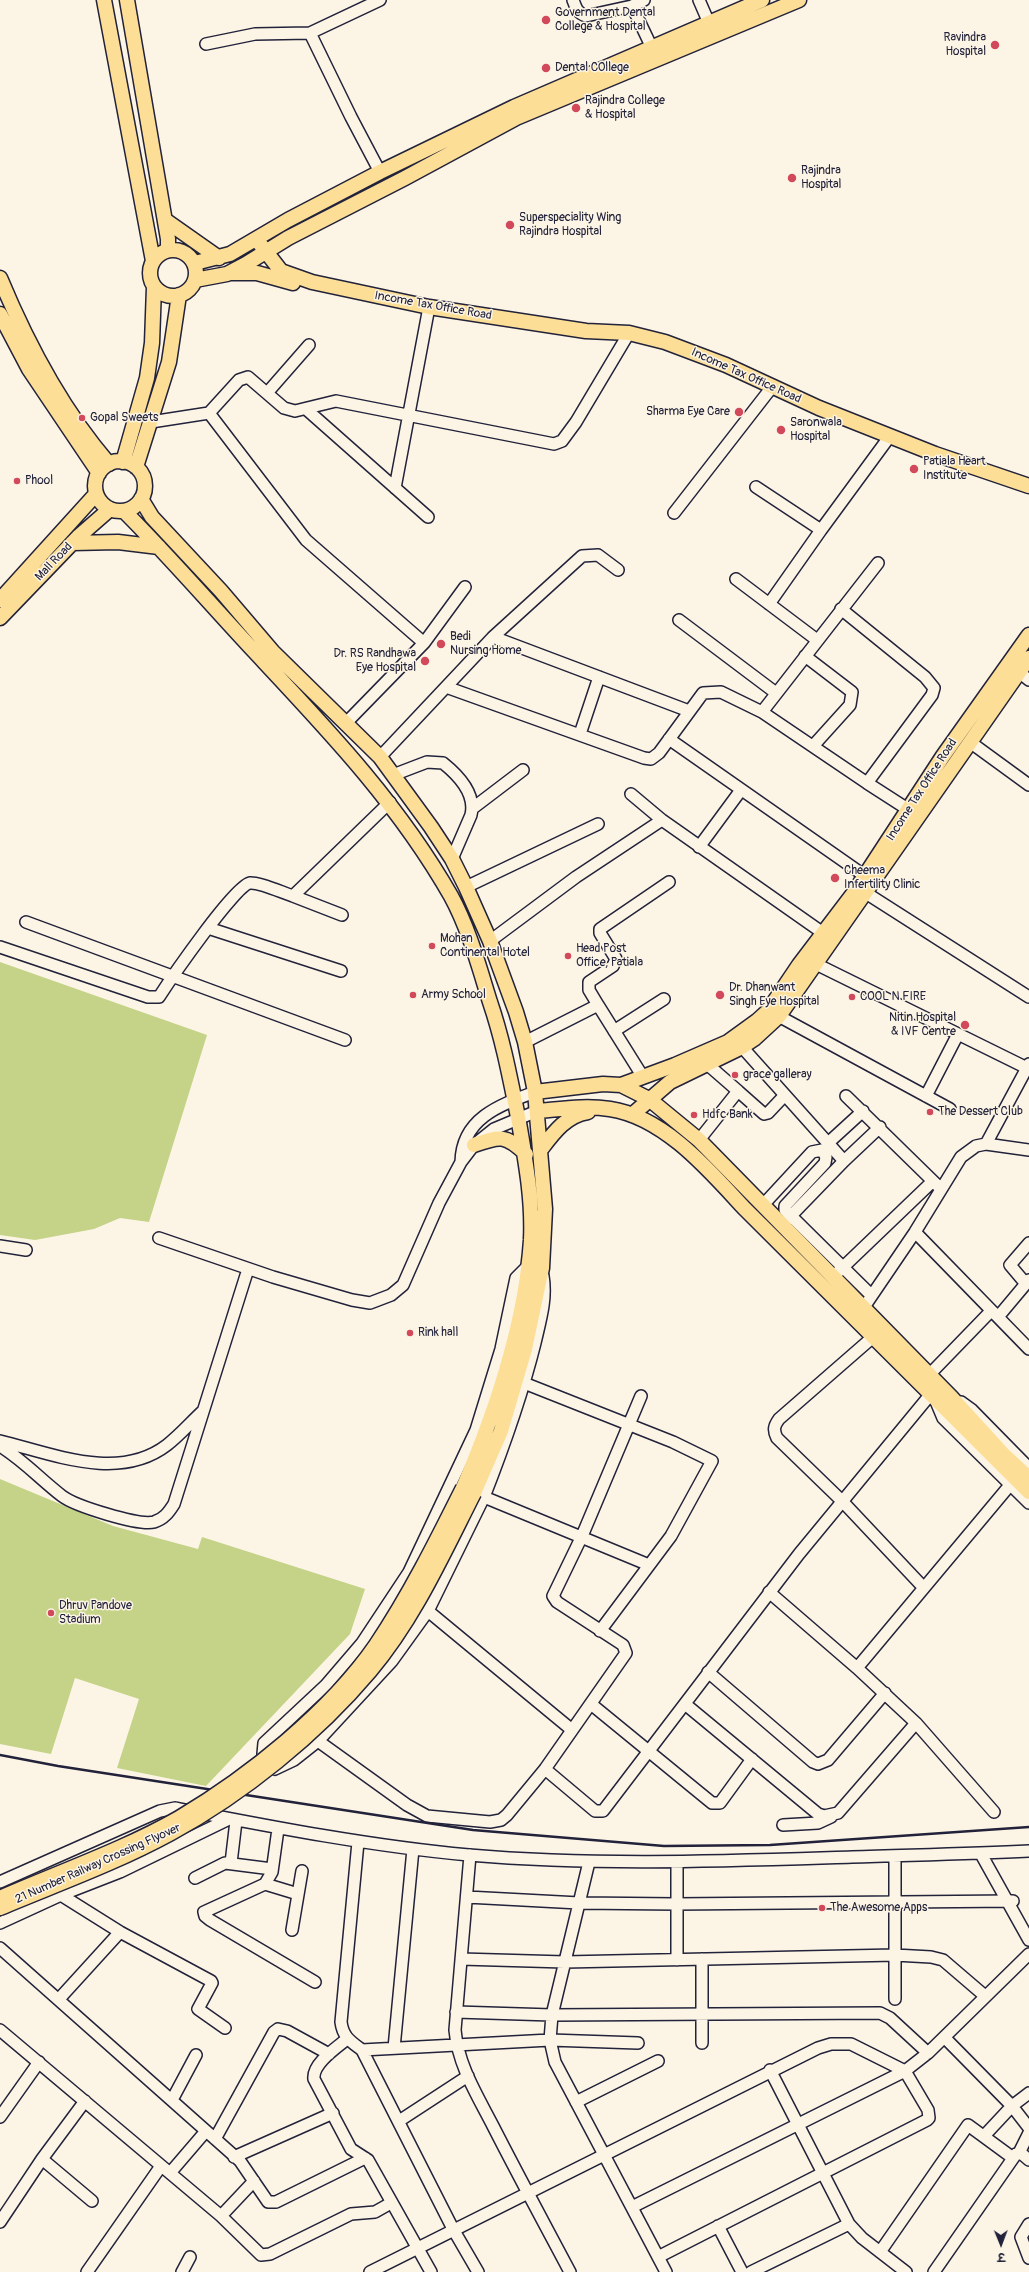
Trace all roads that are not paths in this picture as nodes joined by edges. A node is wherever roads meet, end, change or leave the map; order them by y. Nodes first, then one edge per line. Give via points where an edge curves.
1 (104, 0) edge
2 (127, 0) edge
3 (380, 0) edge
4 (573, 0) edge
5 (644, 0) edge
6 (699, 0) edge
7 (762, 0) edge
8 (799, 0) edge
9 (632, 6) junction
10 (712, 29) junction
11 (310, 33) junction
12 (206, 44) dead end
13 (652, 48) junction
14 (380, 172) junction
15 (165, 220) junction
16 (257, 240) junction
17 (168, 250) junction
18 (266, 252) junction
19 (219, 258) junction
20 (153, 261) junction
21 (195, 263) junction
22 (227, 274) junction
23 (0, 278) edge
24 (195, 280) junction
25 (312, 282) junction
26 (154, 287) junction
27 (179, 295) junction
28 (429, 307) junction
29 (0, 314) edge
30 (629, 333) junction
31 (309, 345) dead end
32 (772, 388) junction
33 (267, 393) junction
34 (306, 409) junction
35 (209, 414) junction
36 (410, 416) junction
37 (151, 422) junction
38 (890, 436) junction
39 (117, 467) junction
40 (1029, 486) edge
41 (756, 487) dead end
42 (395, 488) junction
43 (96, 494) junction
44 (141, 499) junction
45 (117, 510) junction
46 (674, 513) dead end
47 (428, 517) dead end
48 (821, 530) junction
49 (72, 543) junction
50 (159, 547) junction
51 (878, 563) dead end
52 (618, 570) dead end
53 (736, 579) dead end
54 (465, 587) dead end
55 (2, 596) edge
56 (769, 604) junction
57 (841, 609) junction
58 (0, 618) edge
59 (679, 620) dead end
60 (1029, 635) edge
61 (493, 637) junction
62 (817, 640) junction
63 (424, 643) junction
64 (805, 656) junction
65 (1029, 658) edge
66 (1024, 676) edge
67 (600, 677) junction
68 (446, 686) junction
69 (776, 693) junction
70 (689, 711) junction
71 (762, 712) junction
72 (345, 724) junction
73 (580, 734) junction
74 (669, 739) junction
75 (970, 742) junction
76 (813, 746) junction
77 (380, 757) junction
78 (523, 770) dead end
79 (393, 775) junction
80 (867, 783) junction
81 (1029, 785) edge
82 (741, 790) junction
83 (631, 794) dead end
84 (390, 802) junction
85 (473, 808) junction
86 (909, 810) junction
87 (662, 820) junction
88 (598, 824) dead end
89 (699, 847) junction
90 (884, 856) junction
91 (452, 859) junction
92 (864, 876) junction
93 (669, 882) dead end
94 (466, 887) junction
95 (866, 893) junction
96 (293, 896) junction
97 (342, 915) dead end
98 (26, 922) dead end
99 (208, 928) junction
100 (823, 933) junction
101 (490, 941) junction
102 (0, 947) edge
103 (814, 964) junction
104 (341, 971) dead end
105 (172, 977) junction
106 (1029, 997) edge
107 (664, 999) dead end
108 (598, 1005) junction
109 (773, 1013) junction
110 (614, 1031) junction
111 (958, 1034) junction
112 (345, 1040) dead end
113 (525, 1042) junction
114 (742, 1047) junction
115 (707, 1064) junction
116 (1028, 1066) edge
117 (643, 1077) junction
118 (621, 1085) junction
119 (738, 1091) junction
120 (535, 1092) junction
121 (785, 1095) junction
122 (846, 1096) dead end
123 (926, 1096) junction
124 (515, 1099) junction
125 (649, 1099) junction
126 (608, 1108) junction
127 (950, 1109) dead end
128 (537, 1111) junction
129 (863, 1111) junction
130 (633, 1114) junction
131 (518, 1118) junction
132 (880, 1128) junction
133 (699, 1140) junction
134 (828, 1143) junction
135 (986, 1144) junction
136 (474, 1145) junction
137 (542, 1148) junction
138 (1029, 1150) edge
139 (526, 1154) junction
140 (844, 1161) junction
141 (461, 1162) junction
142 (933, 1181) junction
143 (942, 1190) junction
144 (763, 1205) junction
145 (786, 1221) junction
146 (915, 1232) junction
147 (159, 1238) dead end
148 (1029, 1243) edge
149 (0, 1246) edge
150 (26, 1250) dead end
151 (535, 1267) junction
152 (248, 1269) junction
153 (838, 1272) junction
154 (1028, 1282) edge
155 (871, 1295) junction
156 (860, 1313) junction
157 (995, 1314) junction
158 (873, 1337) junction
159 (1029, 1349) edge
160 (929, 1375) junction
161 (524, 1384) junction
162 (641, 1396) dead end
163 (932, 1397) junction
164 (952, 1398) junction
165 (205, 1409) junction
166 (629, 1425) junction
167 (0, 1442) edge
168 (0, 1446) edge
169 (1029, 1468) edge
170 (1029, 1478) edge
171 (1010, 1485) junction
172 (1029, 1492) edge
173 (473, 1493) junction
174 (843, 1502) junction
175 (1029, 1503) edge
176 (582, 1536) junction
177 (649, 1565) junction
178 (924, 1588) junction
179 (769, 1592) junction
180 (428, 1611) junction
181 (600, 1631) junction
182 (857, 1668) junction
183 (708, 1672) junction
184 (326, 1685) junction
185 (885, 1694) junction
186 (590, 1704) junction
187 (685, 1704) junction
188 (351, 1707) junction
189 (916, 1723) junction
190 (572, 1730) junction
191 (318, 1741) junction
192 (648, 1750) junction
193 (752, 1759) junction
194 (545, 1769) junction
195 (994, 1812) dead end
196 (833, 1816) junction
197 (232, 1820) junction
198 (783, 1825) dead end
199 (278, 1829) junction
200 (358, 1842) junction
201 (413, 1849) junction
202 (1029, 1852) edge
203 (984, 1854) junction
204 (470, 1855) junction
205 (895, 1856) junction
206 (588, 1862) junction
207 (678, 1862) junction
208 (231, 1863) junction
209 (272, 1869) junction
210 (302, 1871) dead end
211 (195, 1878) dead end
212 (0, 1882) edge
213 (265, 1884) junction
214 (298, 1894) junction
215 (61, 1895) junction
216 (0, 1898) edge
217 (467, 1898) junction
218 (1010, 1901) junction
219 (895, 1902) junction
220 (579, 1903) junction
221 (676, 1904) junction
222 (1, 1917) edge
223 (292, 1930) dead end
224 (1029, 1930) edge
225 (120, 1932) junction
226 (1029, 1940) edge
227 (0, 1948) edge
228 (1029, 1954) edge
229 (895, 1956) junction
230 (461, 1959) junction
231 (702, 1959) junction
232 (677, 1960) junction
233 (565, 1962) junction
234 (315, 1982) dead end
235 (985, 1996) junction
236 (60, 1999) junction
237 (895, 2000) dead end
238 (456, 2012) junction
239 (703, 2014) junction
240 (552, 2015) junction
241 (225, 2028) dead end
242 (0, 2030) edge
243 (945, 2038) junction
244 (347, 2039) junction
245 (550, 2040) junction
246 (638, 2043) dead end
247 (702, 2043) dead end
248 (457, 2046) junction
249 (394, 2048) junction
250 (362, 2050) junction
251 (928, 2053) junction
252 (329, 2054) junction
253 (196, 2055) dead end
254 (658, 2061) dead end
255 (39, 2062) junction
256 (770, 2070) junction
257 (905, 2071) junction
258 (468, 2076) junction
259 (1029, 2093) edge
260 (172, 2100) junction
261 (85, 2101) junction
262 (576, 2102) junction
263 (1012, 2106) junction
264 (333, 2113) junction
265 (0, 2117) edge
266 (399, 2121) junction
267 (798, 2124) junction
268 (1029, 2128) edge
269 (206, 2131) junction
270 (1029, 2133) edge
271 (984, 2136) junction
272 (215, 2139) junction
273 (1016, 2155) junction
274 (234, 2156) junction
275 (604, 2156) junction
276 (365, 2158) junction
277 (42, 2159) junction
278 (1029, 2160) edge
279 (165, 2169) junction
280 (824, 2174) junction
281 (254, 2181) junction
282 (528, 2194) junction
283 (92, 2201) dead end
284 (391, 2203) junction
285 (632, 2207) junction
286 (2, 2215) edge
287 (221, 2216) junction
288 (849, 2224) junction
289 (1029, 2224) edge
290 (718, 2226) junction
291 (453, 2230) junction
292 (418, 2248) junction
293 (880, 2252) junction
294 (190, 2257) dead end
295 (658, 2257) junction
296 (1029, 2258) edge
297 (375, 2271) edge
298 (87, 2272) edge
299 (182, 2272) edge
300 (431, 2272) edge
301 (478, 2272) edge
302 (570, 2272) edge
303 (666, 2272) edge
304 (742, 2272) edge
305 (751, 2272) edge
306 (906, 2272) edge
307 (934, 2272) edge

1 - 20 main road
2 - 15 main road
3 - 11 street
4 - 9 street via 580,14 586,16
5 - 9 street
6 - 10 street
7 - 10 main road
8 - 10 main road
9 - 13 street
10 - 13 main road
10 - 18 main road via 516,118
11 - 12 street via 255,34
11 - 14 street
13 - 14 main road via 514,107
14 - 16 main road via 288,220
15 - 17 main road
15 - 19 main road
16 - 18 main road
16 - 19 main road
17 - 20 main road
17 - 21 main road via 182,252
18 - 22 main road
18 - 25 main road via 281,271
19 - 21 main road
20 - 26 main road via 149,272
21 - 24 main road
22 - 24 main road
22 - 25 main road via 257,273 291,283
23 - 39 main road via 13,309 57,389 95,448
24 - 27 main road via 189,290
25 - 28 main road, Income Tax Office Road
26 - 27 main road via 168,296
26 - 39 main road via 152,343 147,378
27 - 37 main road via 168,362
28 - 30 main road, Income Tax Office Road via 586,331
28 - 36 street
29 - 39 main road via 29,369
30 - 32 main road, Income Tax Office Road via 665,342 726,365
30 - 36 street via 562,441 554,444
31 - 33 street
32 - 38 main road, Income Tax Office Road
32 - 46 street
33 - 34 street via 288,410
33 - 35 street via 252,379 243,378
34 - 36 street via 336,401
34 - 42 street
35 - 37 street
35 - 63 street via 306,540
36 - 42 street
37 - 39 main road
38 - 40 main road, Income Tax Office Road
38 - 48 street
39 - 43 main road via 95,487
39 - 44 main road via 144,479 145,486
41 - 48 street
42 - 47 street
43 - 45 main road via 100,500
43 - 55 main road, Mall Road
44 - 45 main road via 137,505
44 - 72 main road via 152,517 273,652
45 - 49 main road, Mall Road
45 - 50 main road
48 - 56 street
49 - 50 main road via 118,542
49 - 58 main road, Mall Road
50 - 84 main road
51 - 57 street
52 - 61 street via 598,555 582,556
53 - 56 street
54 - 63 street
56 - 62 street
57 - 62 street
57 - 80 street via 926,677 934,688 932,696
59 - 69 street
60 - 86 main road, Income Tax Office Road via 943,756
61 - 67 street
61 - 68 street
62 - 64 street
63 - 72 street
64 - 69 street
64 - 76 street via 852,692 850,705
65 - 66 main road
66 - 75 main road
67 - 70 street
67 - 73 street
68 - 73 street
68 - 77 street
69 - 71 street
70 - 71 street via 703,693 711,691 721,692
70 - 74 street
71 - 76 street
72 - 77 main road
73 - 74 street via 644,758 655,756
74 - 82 street
75 - 81 street
75 - 90 main road
76 - 80 street
77 - 79 main road
78 - 85 street
79 - 85 street via 427,762 443,763 470,793
79 - 91 main road
80 - 86 street
82 - 89 street
82 - 92 street
83 - 87 street
84 - 96 street
84 - 124 main road via 453,899 501,1033
85 - 91 street
86 - 90 main road, Income Tax Office Road
87 - 89 street
87 - 101 street via 576,877
88 - 94 street
89 - 100 street
90 - 92 main road, Income Tax Office Road
90 - 95 main road
91 - 94 main road
92 - 100 main road, Income Tax Office Road
93 - 108 street via 600,929 616,959 613,966 589,982 589,990
94 - 101 main road
95 - 103 main road
95 - 106 street
96 - 97 street
96 - 99 street via 255,883 245,884
98 - 105 street
99 - 104 street
99 - 105 street
100 - 109 main road, Income Tax Office Road
101 - 113 main road
102 - 105 street via 148,997 159,997
103 - 109 main road
103 - 111 street
105 - 112 street
107 - 110 street
108 - 110 street
108 - 113 street
109 - 114 main road via 754,1039
109 - 117 main road via 728,1042
109 - 123 street
110 - 117 street
111 - 116 street
111 - 123 street
113 - 120 main road
114 - 115 main road
114 - 121 street
115 - 119 street
115 - 125 main road via 670,1082
116 - 135 street
117 - 118 main road
118 - 120 main road via 604,1084
118 - 125 main road
119 - 121 street via 764,1114
119 - 133 street
120 - 124 street
120 - 128 main road
121 - 134 street
122 - 129 street
123 - 127 street
124 - 131 main road
124 - 141 street via 497,1107 474,1124 461,1149
125 - 130 main road
125 - 133 main road
126 - 128 main road via 580,1107
126 - 130 main road
126 - 137 main road via 585,1112 567,1120 557,1128
128 - 131 street
128 - 137 main road
129 - 132 street
129 - 134 street
130 - 156 main road via 666,1132
131 - 136 street via 494,1129
131 - 139 main road
132 - 140 street
132 - 142 street
133 - 144 main road
134 - 140 street
135 - 138 street
135 - 143 street via 976,1146 961,1157
136 - 139 main road via 503,1137 514,1142
136 - 141 street
137 - 151 main road via 545,1209
139 - 151 main road
140 - 145 street
141 - 152 street via 439,1203 409,1274 403,1285 391,1295 370,1302 352,1300
142 - 143 street
142 - 153 street
143 - 146 street
144 - 145 main road
144 - 145 street via 812,1152 822,1150 826,1157 825,1163 785,1206
145 - 153 main road
146 - 155 street
146 - 157 street
147 - 152 street
148 - 154 street via 1010,1265
149 - 150 street
151 - 161 street via 545,1284 543,1310
151 - 173 main road, 21 Number Railway Crossing Flyover via 525,1349 501,1431
151 - 184 street via 516,1278 501,1349 476,1430 409,1572 362,1643
152 - 165 street
153 - 155 street
153 - 156 main road
154 - 157 street
155 - 156 street
156 - 158 main road
156 - 160 main road
157 - 159 street
157 - 160 street
158 - 163 main road
158 - 174 street via 775,1425 777,1438
160 - 164 main road
161 - 166 street
161 - 173 street
162 - 166 street
163 - 171 street via 943,1418
163 - 172 main road
163 - 174 street
164 - 169 street via 972,1410
164 - 170 main road via 1004,1455
165 - 167 street via 167,1445 136,1460 115,1464 94,1464
165 - 168 street via 174,1504 162,1518 154,1522 145,1523 75,1503 62,1496
166 - 176 street
166 - 177 street via 712,1461 676,1527
171 - 175 street
171 - 178 street
173 - 176 street
173 - 180 street
173 - 216 main road, 21 Number Railway Crossing Flyover, bridge via 430,1555 375,1646 343,1686 299,1729 235,1780 178,1818 135,1840
173 - 222 main road, 21 Number Railway Crossing Flyover, bridge via 433,1574 397,1634 371,1670 314,1730 282,1758 192,1822
174 - 178 street
174 - 179 street
176 - 177 street
176 - 181 street via 553,1596 557,1602
177 - 181 street
178 - 182 street
179 - 182 street
179 - 183 street
180 - 188 street via 392,1661
180 - 190 street
181 - 186 street via 623,1645 626,1653
182 - 185 street
183 - 185 street via 818,1764 828,1760
183 - 187 street
184 - 188 street via 324,1698 330,1708 342,1710
184 - 191 street via 264,1742 263,1754 275,1769 294,1760
185 - 189 street
186 - 190 street
186 - 192 street
187 - 192 street
187 - 193 street
188 - 191 street
189 - 195 street
189 - 196 street
190 - 194 street
191 - 194 street via 407,1805 435,1817 490,1822 501,1820
192 - 193 street via 716,1804
192 - 194 street via 603,1811 599,1812 595,1812
193 - 196 street via 818,1814
196 - 198 street via 818,1823
197 - 199 street
197 - 208 street
197 - 212 street via 175,1808 160,1811
197 - 215 street via 120,1872
199 - 200 street
199 - 209 street
200 - 201 street
200 - 244 street via 341,2022 342,2032
201 - 204 street
201 - 249 street
202 - 203 street
203 - 205 street
203 - 218 street
204 - 206 street
204 - 217 street
205 - 207 street
205 - 219 street
206 - 207 street
206 - 220 street
207 - 221 street
208 - 209 street
208 - 211 street via 215,1866
209 - 213 street
210 - 214 street
213 - 214 street
213 - 234 street via 207,1909 204,1912 205,1916
214 - 223 street
215 - 222 street
215 - 225 street
217 - 220 street
217 - 230 street
218 - 219 street
218 - 224 street
218 - 226 street
219 - 221 street
219 - 229 street
220 - 221 street
220 - 233 street
221 - 232 street
225 - 236 street
225 - 241 street via 211,1981 198,2009
227 - 236 street
228 - 235 street
229 - 231 street
229 - 235 street via 943,1960
229 - 237 street
230 - 233 street
230 - 238 street
231 - 232 street
231 - 239 street
232 - 233 street
233 - 240 street
235 - 243 street
236 - 260 street
238 - 240 street
238 - 248 street
239 - 240 street
239 - 247 street
239 - 251 street via 880,2013 890,2018
240 - 245 street
242 - 255 street
243 - 251 street
243 - 263 street
244 - 250 street
244 - 252 street
245 - 246 street
245 - 248 street
245 - 262 street via 555,2062
248 - 249 street
248 - 258 street
249 - 250 street
250 - 266 street
251 - 257 street
252 - 264 street via 313,2073
252 - 272 street via 287,2031 278,2029
253 - 260 street
254 - 262 street
255 - 261 street
255 - 265 street
256 - 257 street via 818,2048 840,2043 858,2046
256 - 267 street
256 - 275 street
257 - 267 street
257 - 280 street via 928,2110 929,2118
258 - 266 street
258 - 282 street
259 - 263 street
260 - 269 street
261 - 277 street
261 - 279 street
262 - 275 street
263 - 268 street
263 - 271 street
264 - 274 street
264 - 276 street via 351,2149
266 - 291 street
267 - 280 street
267 - 285 street
269 - 272 street
269 - 279 street
270 - 273 street
271 - 273 street
271 - 293 street via 972,2126 968,2125 965,2128
272 - 274 street
273 - 278 street
273 - 307 street
274 - 281 street via 244,2165
275 - 282 street
275 - 285 street
276 - 281 street via 271,2203 265,2199
276 - 284 street
277 - 283 street
277 - 286 street
279 - 287 street
279 - 298 street
280 - 288 street
280 - 290 street
281 - 287 street
282 - 291 street
282 - 302 street
284 - 287 street via 375,2212 351,2214 265,2256
284 - 292 street
285 - 295 street
288 - 293 street
288 - 305 street
289 - 296 street via 1021,2237
290 - 295 street
290 - 304 street
291 - 292 street
291 - 301 street
292 - 297 street
292 - 300 street
293 - 306 street
294 - 299 street
295 - 303 street

